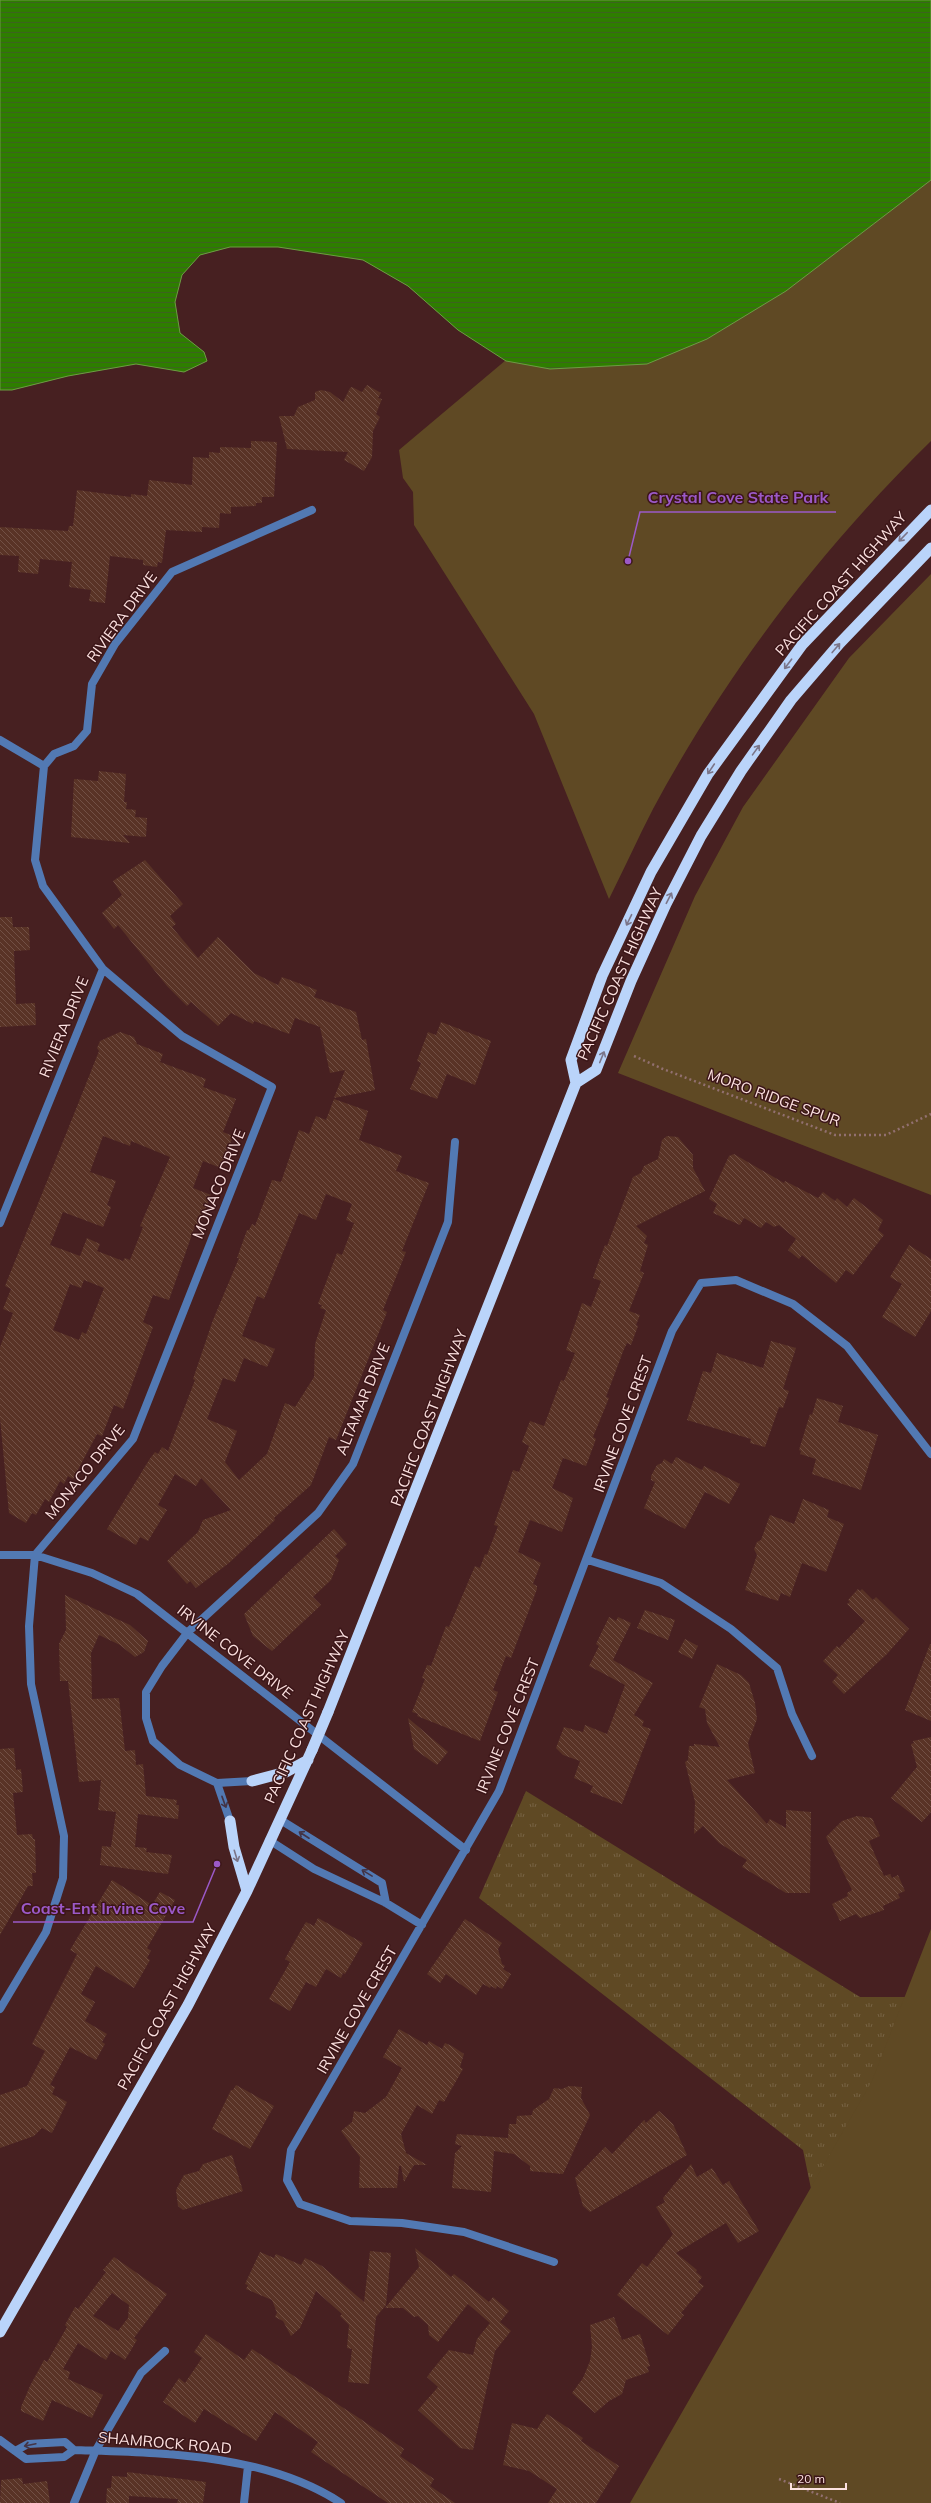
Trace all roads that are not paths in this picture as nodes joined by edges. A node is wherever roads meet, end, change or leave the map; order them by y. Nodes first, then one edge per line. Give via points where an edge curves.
1 (312, 510) dead end
2 (931, 510) edge
3 (931, 548) edge
4 (0, 740) edge
5 (44, 766) junction
6 (103, 969) junction
7 (576, 1083) junction
8 (455, 1142) dead end
9 (0, 1223) edge
10 (931, 1454) edge
11 (0, 1555) edge
12 (35, 1555) junction
13 (588, 1560) junction
14 (188, 1632) junction
15 (310, 1755) junction
16 (812, 1756) dead end
17 (252, 1781) joint
18 (217, 1783) junction
19 (279, 1819) junction
20 (230, 1821) joint
21 (269, 1840) junction
22 (466, 1850) junction
23 (247, 1891) junction
24 (386, 1903) junction
25 (422, 1925) junction
26 (0, 2009) edge
27 (554, 2262) dead end
28 (2, 2325) edge
29 (165, 2351) dead end
30 (0, 2440) edge
31 (17, 2450) junction
32 (74, 2450) junction
33 (96, 2450) junction
34 (248, 2466) junction
35 (74, 2503) edge
36 (244, 2503) edge
37 (341, 2503) edge

1 - 5 street, RIVIERA DRIVE via 172,572 115,644 92,684 87,731 74,746 54,754
2 -> 7 highway, PACIFIC COAST HIGHWAY via 802,645 708,774 651,872 602,976 571,1060
7 -> 3 highway, PACIFIC COAST HIGHWAY via 596,1070 631,981 666,904 701,836 741,771 791,700 895,583
4 - 5 street
5 - 6 street, RIVIERA DRIVE via 35,860 43,886
6 - 9 street, RIVIERA DRIVE
6 - 12 street, MONACO DRIVE via 182,1036 272,1087 133,1439
7 - 15 highway, PACIFIC COAST HIGHWAY, bridge
8 - 14 street, ALTAMAR DRIVE via 448,1222 353,1464 318,1513
10 - 13 street, IRVINE COVE CREST via 848,1346 793,1304 736,1280 701,1283 672,1331
11 - 12 street, IRVINE COVE DRIVE
12 - 14 street, IRVINE COVE DRIVE via 92,1573 137,1594
12 - 26 street via 29,1626 32,1684 64,1836 63,1878 46,1932
13 - 16 street via 661,1583 731,1629 776,1668 792,1714
13 - 22 street, IRVINE COVE CREST via 499,1791
14 - 18 street, ALTAMAR DRIVE via 146,1692 146,1718 153,1741 180,1765
14 - 22 street, IRVINE COVE DRIVE
15 - 17 highway via 286,1772
15 - 19 highway, PACIFIC COAST HIGHWAY
17 - 18 street
18 -> 20 street
19 - 21 highway, PACIFIC COAST HIGHWAY
24 -> 19 street via 382,1883
20 -> 23 highway via 234,1847
21 - 23 highway, PACIFIC COAST HIGHWAY
21 - 24 street via 314,1869
22 - 25 street, IRVINE COVE CREST
23 - 28 highway, PACIFIC COAST HIGHWAY via 188,2005
24 - 25 street
25 - 27 street, IRVINE COVE CREST via 291,2150 287,2180 300,2204 350,2221 402,2223 464,2232
29 - 33 street via 141,2373
30 - 31 street, SHAMROCK ROAD
32 -> 31 street, SHAMROCK ROAD via 65,2442 28,2444
31 - 32 street, SHAMROCK ROAD via 26,2459 64,2457
32 - 33 street, SHAMROCK ROAD
33 - 34 street, SHAMROCK ROAD via 169,2454
33 - 35 street
34 - 36 street
34 - 37 street, SHAMROCK ROAD via 293,2479

